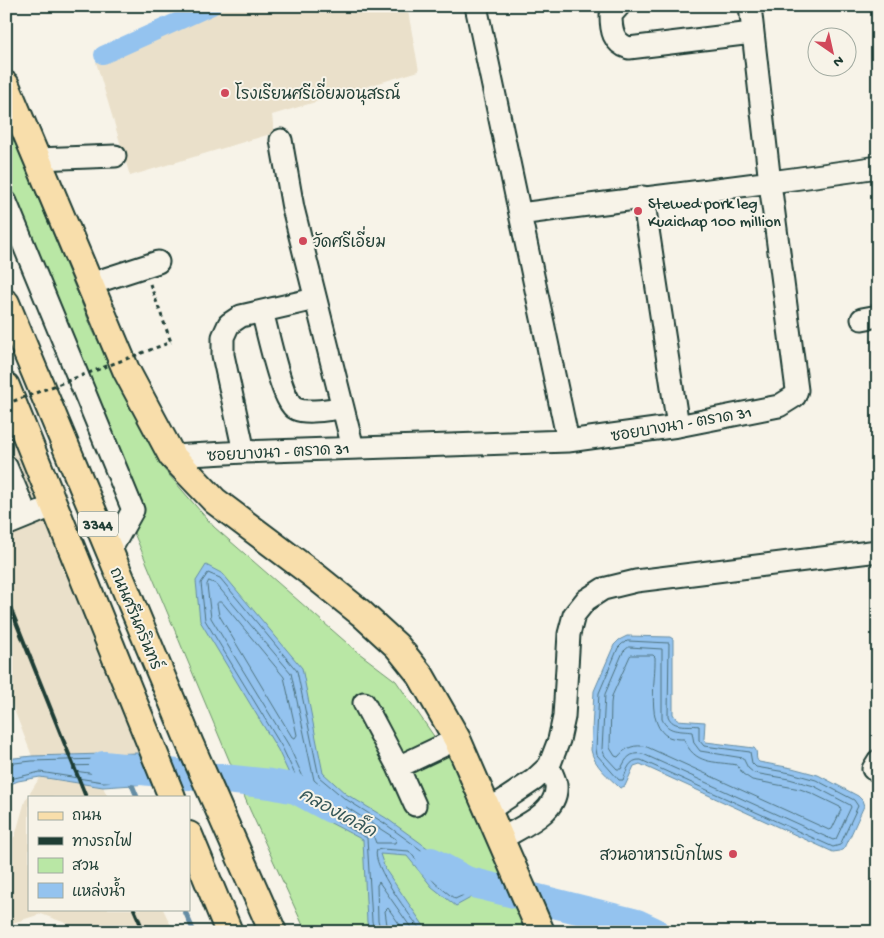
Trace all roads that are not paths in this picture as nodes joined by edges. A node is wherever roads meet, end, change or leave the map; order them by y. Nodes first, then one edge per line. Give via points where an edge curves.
1 (476, 6) edge
2 (619, 6) edge
3 (750, 6) edge
4 (752, 33) junction
5 (6, 85) edge
6 (281, 140) dead end
7 (115, 156) dead end
8 (37, 159) junction
9 (878, 167) edge
10 (770, 183) junction
11 (643, 197) junction
12 (6, 202) edge
13 (520, 214) junction
14 (151, 265) road end
15 (90, 284) junction
16 (316, 299) junction
17 (6, 303) edge
18 (262, 311) junction
19 (6, 386) edge
20 (343, 408) junction
21 (678, 426) junction
22 (568, 441) junction
23 (353, 448) junction
24 (244, 452) junction
25 (172, 456) junction
26 (6, 466) edge
27 (55, 505) junction
28 (27, 516) junction
29 (6, 525) edge
30 (110, 551) junction
31 (878, 551) edge
32 (364, 703) dead end
33 (457, 739) junction
34 (549, 766) junction
35 (398, 767) junction
36 (171, 792) edge
37 (415, 805) dead end
38 (489, 810) junction
39 (190, 837) edge
40 (501, 838) junction
41 (540, 930) edge
42 (229, 932) edge
43 (273, 932) edge

1 - 13 street
2 - 4 street via 611,15 611,28 621,46 629,48
3 - 4 street, ซอยบางนา - ตราด 31
4 - 10 street, ซอยบางนา - ตราด 31
5 - 8 main road
6 - 16 street via 293,208
7 - 8 street
8 - 15 main road
9 - 10 street
10 - 11 street
10 - 21 street, ซอยบางนา - ตราด 31 via 797,390 779,406
11 - 13 street
11 - 21 street
12 - 30 street via 133,510
13 - 22 street
14 - 15 street
15 - 25 main road via 126,370
16 - 18 street
16 - 20 street
17 - 30 main road, ถนนศรีนครินทร์ / 3344
18 - 20 street via 289,403 297,410
18 - 24 street via 241,316 228,324 223,337 223,355
19 - 27 main road, ถนนศรีนครินทร์ / 3344
20 - 23 street
21 - 22 street, ซอยบางนา - ตราด 31
22 - 23 street, ซอยบางนา - ตราด 31
23 - 24 street, ซอยบางนา - ตราด 31
24 - 25 street, ซอยบางนา - ตราด 31
25 - 33 main road via 215,501 315,576 397,646 421,676
26 - 28 street
27 - 28 street
27 - 36 main road, ถนนศรีนครินทร์ / 3344
28 - 29 street
30 - 43 main road, ถนนศรีนครินทร์ / 3344 via 215,803
31 - 34 street via 636,581 603,589 586,600 574,615 569,634 564,717
32 - 35 street
33 - 35 street
33 - 38 main road
34 - 38 street
34 - 40 street via 556,785 548,808
35 - 37 street
38 - 40 main road
39 - 42 main road
40 - 41 main road

